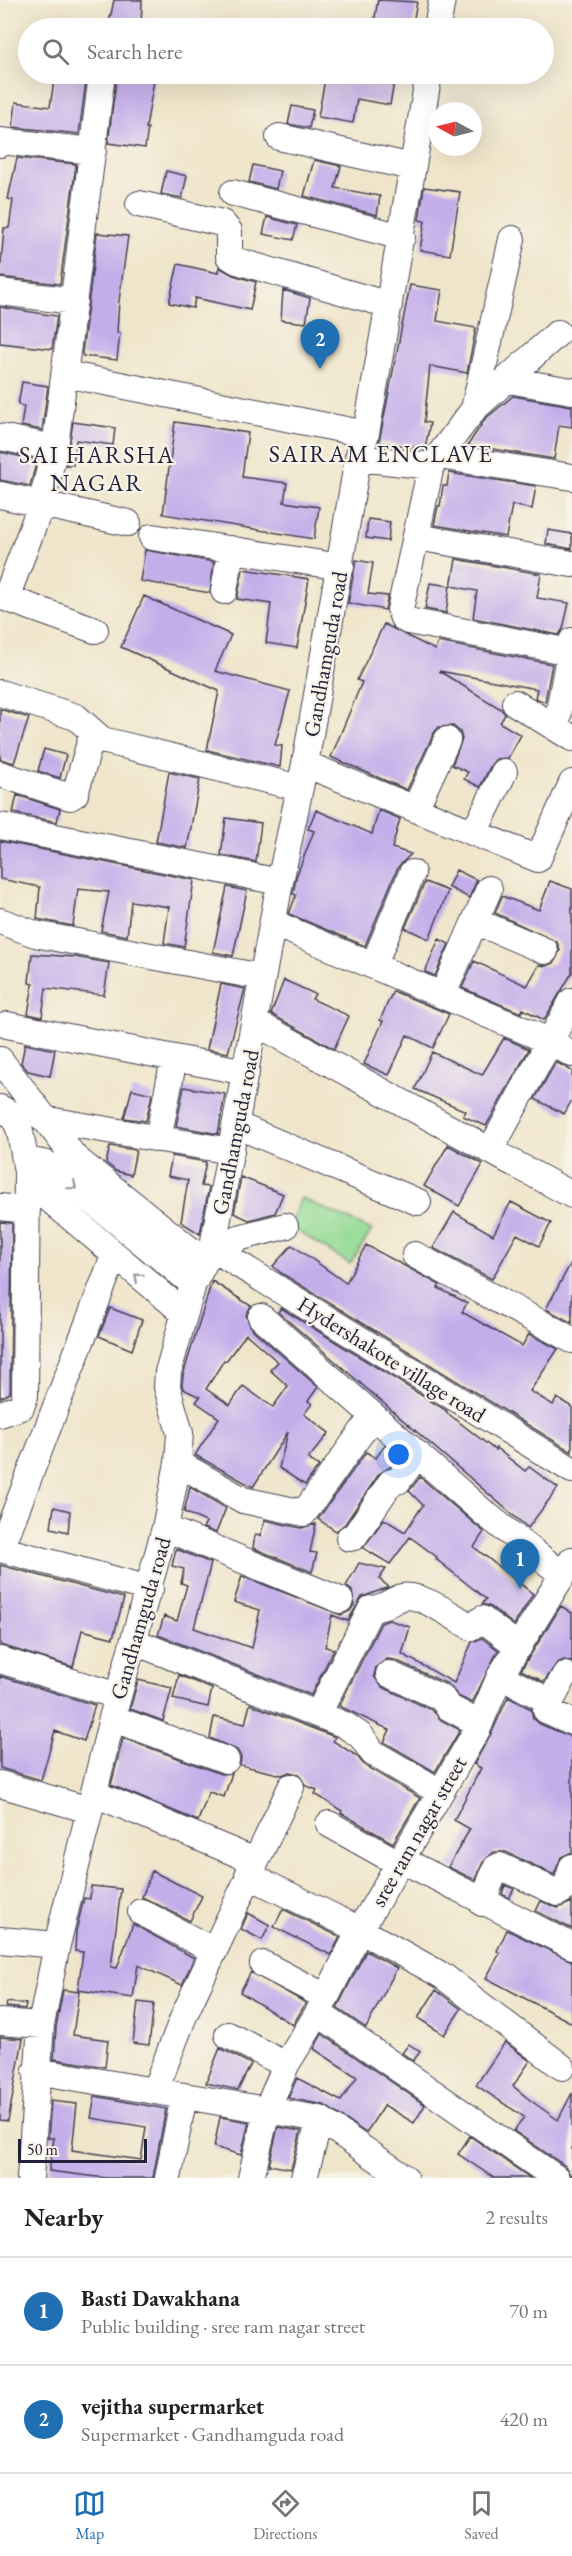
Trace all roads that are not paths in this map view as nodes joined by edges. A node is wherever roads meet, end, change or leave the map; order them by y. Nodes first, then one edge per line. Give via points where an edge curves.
1 (442, 0) edge
2 (439, 18) edge
3 (101, 84) edge
4 (427, 84) edge
5 (279, 137) dead end
6 (0, 144) edge
7 (93, 151) junction
8 (412, 167) junction
9 (233, 193) dead end
10 (139, 204) dead end
11 (402, 237) junction
12 (512, 238) dead end
13 (0, 292) edge
14 (74, 301) junction
15 (389, 305) junction
16 (558, 333) dead end
17 (64, 374) junction
18 (508, 380) junction
19 (572, 391) edge
20 (474, 410) junction
21 (0, 437) edge
22 (362, 446) junction
23 (55, 448) junction
24 (435, 461) junction
25 (572, 477) edge
26 (0, 495) edge
27 (41, 505) junction
28 (128, 523) dead end
29 (152, 537) dead end
30 (417, 537) junction
31 (231, 549) junction
32 (572, 564) edge
33 (341, 567) junction
34 (224, 591) dead end
35 (3, 597) edge
36 (95, 630) dead end
37 (571, 646) edge
38 (0, 693) edge
39 (514, 703) dead end
40 (93, 732) junction
41 (564, 733) edge
42 (447, 740) dead end
43 (504, 772) dead end
44 (0, 774) edge
45 (302, 776) junction
46 (572, 783) edge
47 (415, 809) junction
48 (0, 826) edge
49 (474, 832) junction
50 (412, 873) dead end
51 (280, 882) junction
52 (489, 889) dead end
53 (0, 921) edge
54 (475, 921) junction
55 (273, 923) junction
56 (545, 951) dead end
57 (374, 964) junction
58 (262, 977) junction
59 (443, 994) junction
60 (572, 1001) edge
61 (256, 1023) junction
62 (7, 1025) dead end
63 (549, 1041) junction
64 (572, 1054) edge
65 (174, 1059) junction
66 (0, 1060) edge
67 (246, 1072) junction
68 (0, 1108) edge
69 (43, 1119) junction
70 (236, 1125) junction
71 (158, 1138) junction
72 (491, 1149) junction
73 (231, 1151) junction
74 (27, 1172) junction
75 (572, 1195) edge
76 (418, 1202) dead end
77 (0, 1207) edge
78 (27, 1210) junction
79 (285, 1226) dead end
80 (212, 1253) junction
81 (415, 1255) dead end
82 (114, 1256) junction
83 (193, 1284) junction
84 (184, 1313) junction
85 (261, 1317) dead end
86 (572, 1340) edge
87 (0, 1414) edge
88 (373, 1416) junction
89 (418, 1454) junction
90 (178, 1463) junction
91 (572, 1470) edge
92 (165, 1528) junction
93 (349, 1538) dead end
94 (0, 1549) edge
95 (569, 1566) edge
96 (150, 1588) junction
97 (340, 1600) dead end
98 (135, 1642) junction
99 (519, 1647) junction
100 (0, 1660) edge
101 (389, 1674) dead end
102 (500, 1676) junction
103 (565, 1676) dead end
104 (550, 1702) junction
105 (115, 1707) junction
106 (318, 1714) junction
107 (572, 1722) edge
108 (480, 1724) junction
109 (226, 1760) dead end
110 (0, 1784) edge
111 (291, 1787) dead end
112 (440, 1792) junction
113 (92, 1802) junction
114 (328, 1824) dead end
115 (401, 1862) junction
116 (572, 1867) edge
117 (251, 1868) junction
118 (567, 1895) edge
119 (482, 1903) junction
120 (141, 1912) dead end
121 (360, 1930) junction
122 (0, 1940) edge
123 (57, 1945) junction
124 (572, 1946) edge
125 (214, 1951) junction
126 (263, 1964) dead end
127 (322, 2005) junction
128 (0, 2022) edge
129 (41, 2025) junction
130 (228, 2035) dead end
131 (286, 2065) junction
132 (562, 2067) dead end
133 (36, 2071) junction
134 (155, 2090) junction
135 (184, 2096) junction
136 (268, 2107) junction
137 (320, 2119) junction
138 (30, 2178) edge
139 (168, 2178) edge
140 (251, 2178) edge
141 (304, 2178) edge
142 (405, 2178) edge
143 (556, 2178) edge

1 - 2 street
3 - 7 street
4 - 8 street, Gandhamguda road
5 - 8 street
6 - 7 street
7 - 14 street
8 - 11 street, Gandhamguda road
9 - 11 street
10 - 15 street via 222,224 229,231 229,256 237,261
11 - 15 street, Gandhamguda road
12 - 20 street
13 - 14 street
14 - 17 street
15 - 22 street, Gandhamguda road
16 - 18 street
17 - 22 street
17 - 23 street
18 - 19 street
18 - 20 street
20 - 24 street
21 - 23 street
22 - 24 street
22 - 33 street, Gandhamguda road
23 - 27 street
24 - 25 street
24 - 30 street
26 - 27 street
27 - 28 street
27 - 35 street
29 - 31 street
30 - 32 street
30 - 37 street via 400,600 403,618
31 - 33 street
31 - 34 street
33 - 45 street, Gandhamguda road
35 - 36 street
37 - 41 street
38 - 40 street via 76,717
39 - 41 street
40 - 44 street via 75,794 70,797
40 - 45 street via 102,740
42 - 47 street
43 - 49 street
45 - 47 street
45 - 51 street, Gandhamguda road
46 - 49 street via 538,859
47 - 49 street
48 - 51 street
50 - 57 street
51 - 55 street, Gandhamguda road
52 - 54 street
53 - 58 street via 35,934
54 - 56 street
54 - 59 street
55 - 57 street
55 - 58 street, Gandhamguda road
57 - 59 street
58 - 61 street, Gandhamguda road
59 - 63 street
60 - 63 street
61 - 67 street, Gandhamguda road
61 - 72 street
62 - 65 street
63 - 64 street
63 - 72 street
65 - 67 street
65 - 71 street
66 - 69 street, Hydershakote village road
67 - 70 street, Gandhamguda road
68 - 74 street via 14,1116
69 - 71 street
69 - 80 street, Hydershakote village road via 75,1158
70 - 73 street, Gandhamguda road
70 - 76 street
71 - 73 street
72 - 75 street
73 - 80 street, Gandhamguda road
74 - 78 street
74 - 82 street via 35,1187
74 -> 83 street via 37,1162 47,1164
77 - 78 street
78 - 87 street via 25,1396 21,1407
79 - 80 street via 238,1238
80 - 83 street, Gandhamguda road
80 - 91 street, Hydershakote village road
81 - 86 street
84 -> 82 street
82 - 94 street
83 - 84 street, Gandhamguda road
84 - 90 street, Gandhamguda road via 167,1387 180,1433
85 - 88 street
88 - 89 street
88 - 90 street via 304,1513 243,1500
89 - 93 street via 398,1481 391,1482 354,1537
89 - 95 street via 483,1512
90 - 92 street, Gandhamguda road
92 - 96 street, Gandhamguda road
92 - 97 street
94 - 96 street
95 - 99 street, sree ram nagar street
96 - 98 street, Gandhamguda road
98 - 105 street, Gandhamguda road
98 - 106 street
99 - 102 street, sree ram nagar street
99 - 106 street via 482,1619 471,1627 405,1596 371,1609
100 - 105 street
101 - 108 street via 442,1698 448,1707
102 - 104 street
102 - 108 street, sree ram nagar street
103 - 104 street
104 - 107 street via 546,1710
105 - 109 street
105 - 113 street, Gandhamguda road
106 - 112 street via 345,1725 361,1736 373,1753
108 - 112 street, sree ram nagar street
110 - 113 street
111 - 117 street
112 - 115 street, sree ram nagar street
113 - 117 street
113 - 123 street, Gandhamguda road
114 - 115 street
115 - 119 street
115 - 121 street, sree ram nagar street
116 - 118 street
117 - 121 street
117 - 125 street
118 - 119 street via 500,1866
119 - 124 street
120 - 125 street
121 - 127 street, sree ram nagar street
121 - 132 street via 443,1976
122 - 123 street
123 - 129 street, Gandhamguda road
125 - 134 street
126 - 127 street
127 - 131 street, sree ram nagar street
127 - 143 street
128 - 129 street
129 - 133 street, Gandhamguda road
130 - 131 street
131 - 136 street, sree ram nagar street
133 - 134 street
133 - 138 street, Gandhamguda road
134 - 135 street
135 - 136 street
135 - 139 street
136 - 137 street
136 - 140 street, sree ram nagar street
137 - 141 street
137 - 142 street

